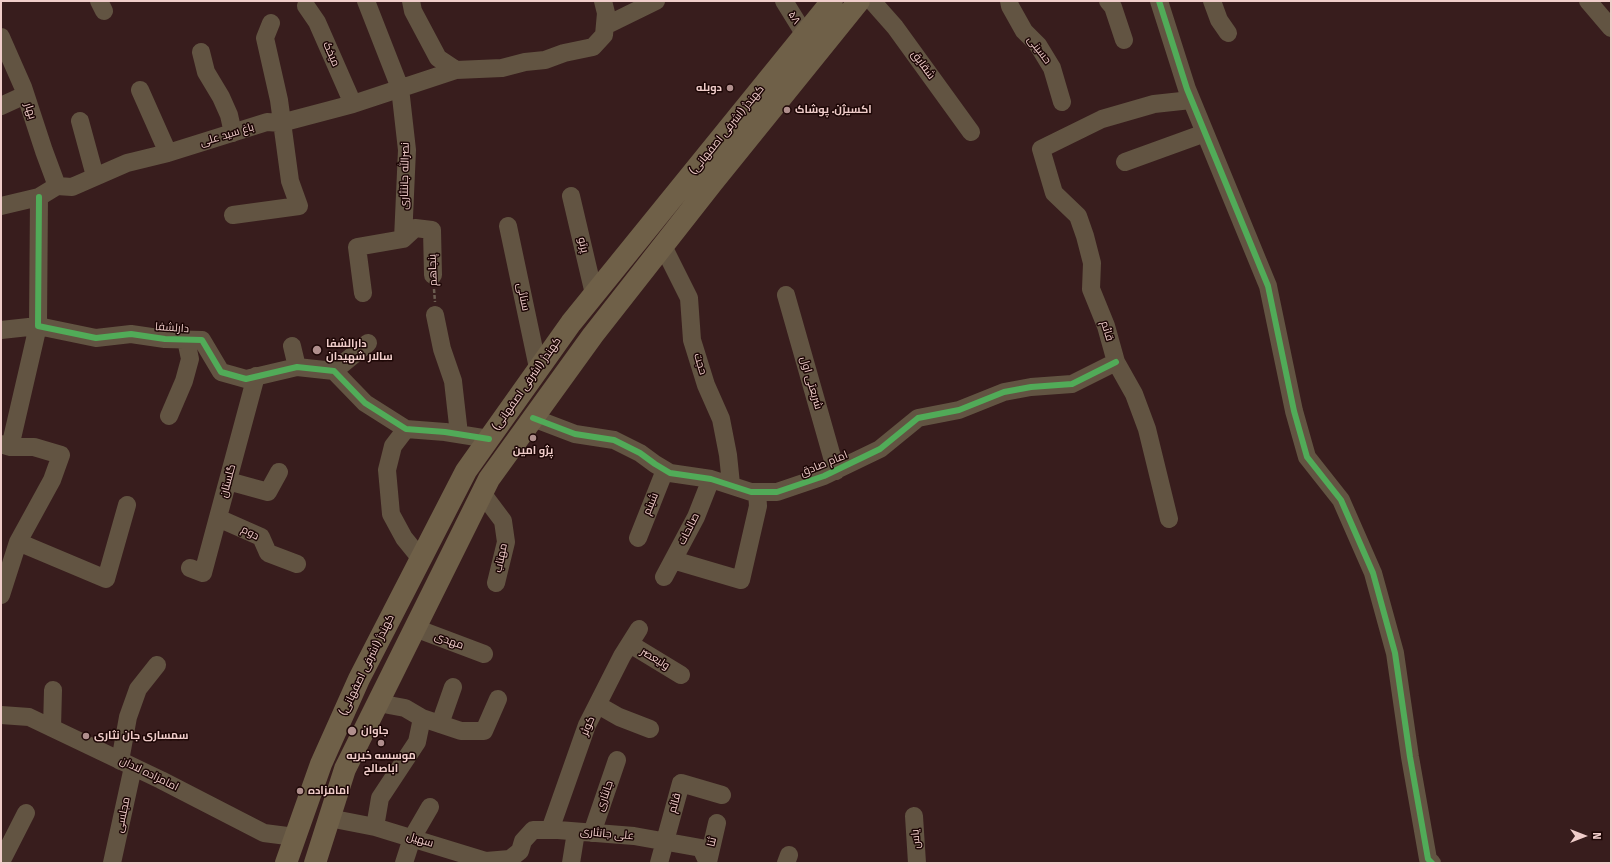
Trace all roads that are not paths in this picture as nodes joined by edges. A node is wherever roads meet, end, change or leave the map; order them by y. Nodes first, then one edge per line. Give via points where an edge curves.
1 (366, 1) edge
2 (411, 1) edge
3 (604, 1) edge
4 (656, 1) edge
5 (784, 1) edge
6 (832, 1) edge
7 (859, 1) edge
8 (872, 1) edge
9 (1009, 1) edge
10 (1108, 1) edge
11 (1159, 1) edge
12 (1212, 1) edge
13 (1588, 1) edge
14 (306, 6) dead end
15 (272, 23) dead end
16 (605, 26) junction
17 (1611, 28) edge
18 (1228, 33) dead end
19 (805, 35) junction
20 (1, 37) edge
21 (1124, 40) dead end
22 (201, 52) dead end
23 (456, 70) junction
24 (765, 84) junction
25 (400, 88) junction
26 (140, 90) dead end
27 (25, 95) junction
28 (780, 98) junction
29 (1191, 100) junction
30 (1062, 102) dead end
31 (353, 104) junction
32 (1, 106) edge
33 (80, 121) dead end
34 (281, 123) junction
35 (971, 132) dead end
36 (233, 133) junction
37 (1205, 133) junction
38 (168, 153) junction
39 (1124, 162) dead end
40 (95, 176) junction
41 (57, 186) junction
42 (571, 196) dead end
43 (39, 197) junction
44 (1, 206) edge
45 (232, 216) dead end
46 (508, 226) dead end
47 (403, 239) junction
48 (663, 246) junction
49 (434, 275) road end
50 (364, 293) dead end
51 (594, 294) junction
52 (786, 295) dead end
53 (435, 315) road end
54 (38, 326) junction
55 (1, 330) edge
56 (186, 340) junction
57 (368, 343) dead end
58 (292, 346) dead end
59 (1116, 362) junction
60 (297, 367) junction
61 (538, 368) junction
62 (334, 371) junction
63 (256, 376) junction
64 (169, 416) dead end
65 (533, 418) junction
66 (406, 428) junction
67 (459, 434) junction
68 (489, 439) junction
69 (5, 445) edge
70 (665, 470) junction
71 (836, 471) junction
72 (279, 472) dead end
73 (711, 479) junction
74 (228, 482) junction
75 (731, 484) junction
76 (757, 492) junction
77 (482, 493) junction
78 (127, 505) dead end
79 (218, 518) junction
80 (1169, 519) dead end
81 (638, 538) dead end
82 (11, 545) edge
83 (421, 559) junction
84 (673, 560) junction
85 (297, 564) dead end
86 (190, 568) dead end
87 (664, 577) dead end
88 (496, 582) dead end
89 (1, 595) edge
90 (392, 615) junction
91 (415, 628) junction
92 (639, 629) dead end
93 (630, 644) junction
94 (484, 654) dead end
95 (157, 665) dead end
96 (681, 675) dead end
97 (453, 687) dead end
98 (53, 690) dead end
99 (498, 699) dead end
100 (378, 703) junction
101 (598, 705) junction
102 (1, 715) edge
103 (422, 718) junction
104 (368, 723) junction
105 (440, 724) junction
106 (52, 728) junction
107 (650, 730) dead end
108 (617, 760) dead end
109 (127, 764) junction
110 (321, 764) junction
111 (722, 795) dead end
112 (430, 807) dead end
113 (26, 813) dead end
114 (914, 816) dead end
115 (329, 818) junction
116 (716, 822) dead end
117 (375, 827) junction
118 (550, 830) junction
119 (584, 832) junction
120 (295, 837) junction
121 (412, 838) junction
122 (665, 842) junction
123 (510, 861) edge
124 (1, 862) edge
125 (315, 862) edge
126 (708, 862) edge
127 (112, 863) edge
128 (286, 863) edge
129 (404, 863) edge
130 (571, 863) edge
131 (658, 863) edge
132 (917, 863) edge
133 (1432, 863) edge

1 - 25 street, نصرالله جاننثاری
2 - 23 street via 413,11 438,58
3 - 16 street
4 - 16 street
5 - 19 street, ۵۸
6 - 19 main road, کهندژ (اشرفی اصفهانی)
7 - 28 main road, کهندژ (اشرفی اصفهانی)
8 - 35 street, شقایق via 896,27
9 - 30 street, حسینی via 1024,31 1038,45 1052,68
10 - 21 street via 1113,7
11 - 29 street
12 - 18 street via 1219,20
13 - 17 street
14 - 31 street, میخک via 317,22
15 - 34 street via 265,38 279,100
16 - 23 street, باغ سید علی via 604,35 593,47 502,68
19 - 24 main road, کهندژ (اشرفی اصفهانی)
20 - 27 street, بهار
22 - 36 street via 206,72 221,96
23 - 25 street, باغ سید علی
24 - 28 main road
24 - 51 main road, کهندژ (اشرفی اصفهانی)
25 - 31 street, باغ سید علی
25 - 47 street, نصرالله جاننثاری via 407,150
26 - 38 street
27 - 32 street
27 - 41 street, بهار
28 - 48 main road, کهندژ (اشرفی اصفهانی)
29 - 37 street
29 - 59 street, قائم via 1154,104 1102,118 1041,149 1054,193 1078,216 1092,263 1091,289 1106,326
31 - 34 street, باغ سید علی
33 - 40 street
34 - 36 street, باغ سید علی via 267,122
34 - 45 street via 290,181 299,206
36 - 38 street, باغ سید علی
37 - 39 street
37 - 133 street via 1268,286 1294,412 1307,457 1341,500 1373,573 1395,653 1426,852
38 - 40 street, باغ سید علی via 127,163
40 - 41 street, باغ سید علی via 72,187
41 - 43 street, باغ سید علی
42 - 51 street, پرتو
43 - 44 street, باغ سید علی
43 - 54 street
46 - 61 street, سنائی
47 - 49 street, پنجاهم via 415,228 432,230
47 - 50 street, پنجاهم via 357,247
48 - 65 main road, کهندژ (اشرفی اصفهانی) via 593,335
48 - 75 street, حجت via 689,298 692,340 706,385 721,419
51 - 61 main road, کهندژ (اشرفی اصفهانی)
52 - 71 street, شریعتی اول
53 - 67 street via 442,349 453,381
54 - 55 street, دارلشفا
54 - 56 street, دارلشفا via 96,338 131,334
54 - 69 street
56 - 63 street, دارلشفا via 202,340 221,372 246,378
56 - 64 street via 190,359
57 - 62 street
58 - 60 street
59 - 71 street, امام صادق via 1072,384 1004,392 959,410 918,418 880,449
59 - 80 street, قائم via 1134,394 1147,429
60 - 62 street, دارلشفا
60 - 63 street, دارلشفا
61 - 68 main road, کهندژ (اشرفی اصفهانی)
62 - 66 street via 364,403
63 - 74 street, گلستان
65 - 70 street, امام صادق via 575,434 614,440
65 - 77 main road, کهندژ (اشرفی اصفهانی) via 489,479
66 - 67 street
66 - 83 street via 393,446 387,470 391,514 404,538
67 - 68 street
68 - 83 main road, کهندژ (اشرفی اصفهانی) via 466,471
69 - 82 street via 34,448 61,455 52,480
70 - 73 street, امام صادق
70 - 81 street, شبنم
71 - 76 street, امام صادق via 777,492
72 - 74 street via 268,492
73 - 75 street, امام صادق
73 - 84 street, صالحات via 696,517
74 - 79 street, گلستان
75 - 76 street, امام صادق
76 - 84 street via 758,506 741,580
77 - 88 street, مهتاب via 503,521 506,542
77 - 91 main road, کهندژ (اشرفی اصفهانی)
78 - 82 street via 106,579
79 - 85 street, دوم via 261,537 268,553
79 - 86 street, گلستان via 203,573
82 - 89 street
83 - 90 main road, کهندژ (اشرفی اصفهانی)
84 - 87 street, صالحات
90 - 104 main road via 395,626 359,704 359,718 361,722
90 - 110 main road, کهندژ (اشرفی اصفهانی) via 359,679
91 - 94 street, مهدی
91 - 100 main road, کهندژ (اشرفی اصفهانی)
92 - 93 street, کوثر
93 - 96 street, ولیعصر
93 - 101 street, کوثر
95 - 109 street, مجلسی via 138,689 128,717
97 - 105 street
98 - 106 street
99 - 105 street via 484,731 461,731
100 - 103 street via 405,708
100 - 104 main road, کهندژ (اشرفی اصفهانی)
101 - 107 street
101 - 118 street, کوثر via 587,725
102 - 106 street, امامزاده لادان via 29,717
103 - 105 street
103 - 117 street via 417,742 380,798
104 - 115 main road, کهندژ (اشرفی اصفهانی) via 345,769
106 - 109 street, امامزاده لادان
108 - 119 street, جانثاری
109 - 120 street, امامزاده لادان via 264,833
109 - 127 street, مجلسی
110 - 120 main road, کهندژ (اشرفی اصفهانی)
110 - 125 main road via 328,759 335,762 336,767 313,847
111 - 122 street, قائم via 681,783
112 - 121 street
113 - 124 street
114 - 132 street, یاس
115 - 117 street, سهیل
115 - 125 main road, کهندژ (اشرفی اصفهانی)
116 - 126 street, ثنا
117 - 121 street, سهیل
118 - 119 street, علی جانثاری
118 - 123 street, علی جانثاری via 533,830 523,841 520,851
119 - 122 street, علی جانثاری via 634,836
119 - 130 street, جانثاری
120 - 128 main road, کهندژ (اشرفی اصفهانی)
121 - 123 street, سهیل via 486,861
121 - 129 street
122 - 126 street, علی جانثاری via 702,848
122 - 131 street

